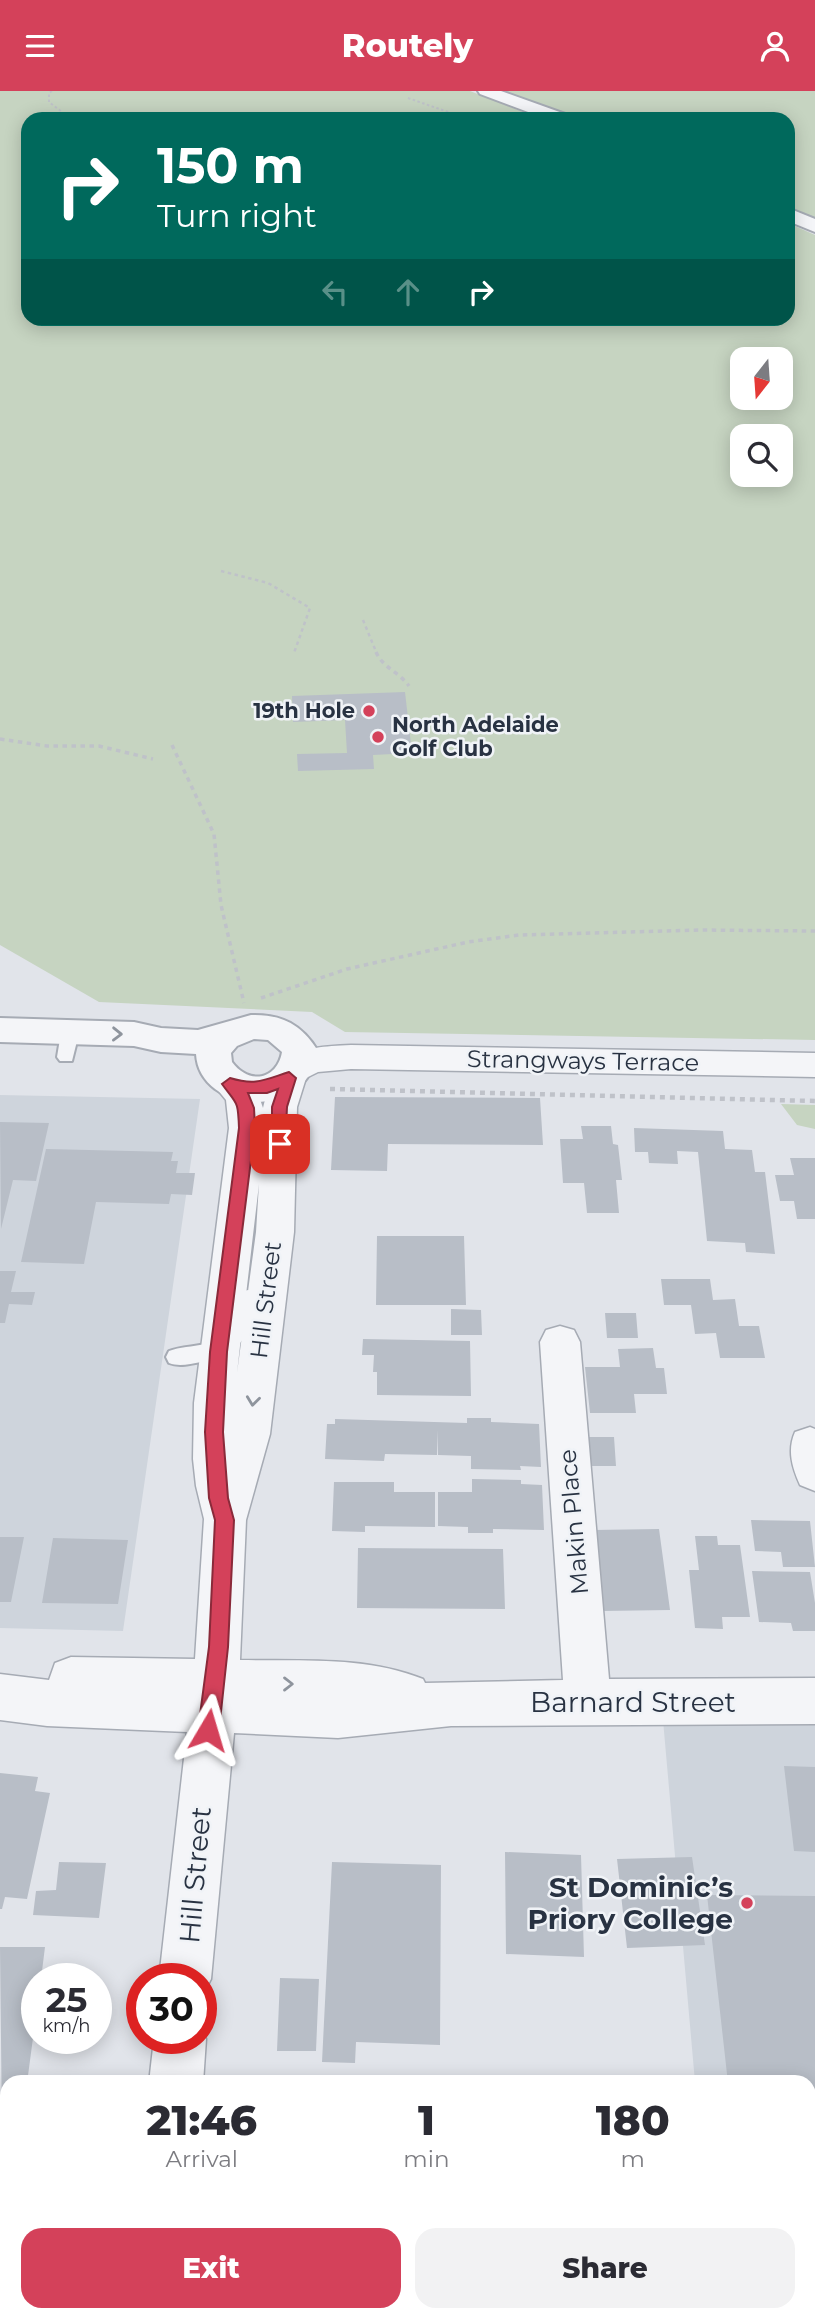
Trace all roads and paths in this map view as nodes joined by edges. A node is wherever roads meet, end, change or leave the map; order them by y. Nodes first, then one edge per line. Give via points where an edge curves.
1 (52, 91) edge
2 (486, 91) edge
3 (408, 98) dead end
4 (62, 112) edge
5 (448, 112) edge
6 (543, 112) edge
7 (795, 217) edge
8 (815, 226) edge
9 (221, 571) dead end
10 (363, 620) dead end
11 (293, 653) dead end
12 (408, 686) dead end
13 (0, 739) edge
14 (172, 745) dead end
15 (153, 759) dead end
16 (815, 931) edge
17 (224, 1027) junction
18 (0, 1030) edge
19 (68, 1045) junction
20 (0, 1055) edge
21 (294, 1063) junction
22 (815, 1065) edge
23 (224, 1079) junction
24 (326, 1089) dead end
25 (815, 1101) edge
26 (259, 1187) junction
27 (275, 1233) junction
28 (560, 1342) dead end
29 (219, 1352) junction
30 (176, 1357) dead end
31 (225, 1520) junction
32 (0, 1685) edge
33 (0, 1697) edge
34 (212, 1697) junction
35 (815, 1701) edge
36 (588, 1702) junction
37 (187, 1963) edge
38 (179, 2054) edge
39 (177, 2075) edge

1 - 4 path via 49,102
2 - 6 street
3 - 5 path
7 - 8 street
9 - 11 path via 286,588 310,608
10 - 12 path via 380,661 399,673
13 - 15 path via 47,746 99,746
14 - 17 path via 214,834
16 - 17 path via 699,930 468,942 347,969
17 - 17 path via 198,1026 231,1019
19 -> 17 street via 134,1034 161,1040
17 - 21 street via 267,1027 286,1034
17 - 23 street via 213,1058
18 - 19 street
19 - 20 street
19 - 23 street via 177,1060
21 - 22 street, Strangways Terrace via 351,1057
21 - 23 street via 267,1088 241,1088
21 - 26 street, Hill Street
23 - 26 street, Hill Street via 241,1094 246,1108
24 - 25 path
26 - 27 street, Hill Street
26 - 29 street, Hill Street
27 - 29 lane via 253,1257 245,1322
27 -> 31 street, Hill Street via 249,1434
28 - 36 street, Makin Place
29 - 30 lane
29 - 31 street, Hill Street via 214,1432
31 - 34 street, Hill Street
32 - 34 street, Barnard Street via 52,1678
33 - 34 street, Barnard Street via 47,1703
34 - 36 street, Barnard Street via 338,1715 451,1703
34 - 37 street, Hill Street
35 - 36 street, Barnard Street
38 - 39 street

